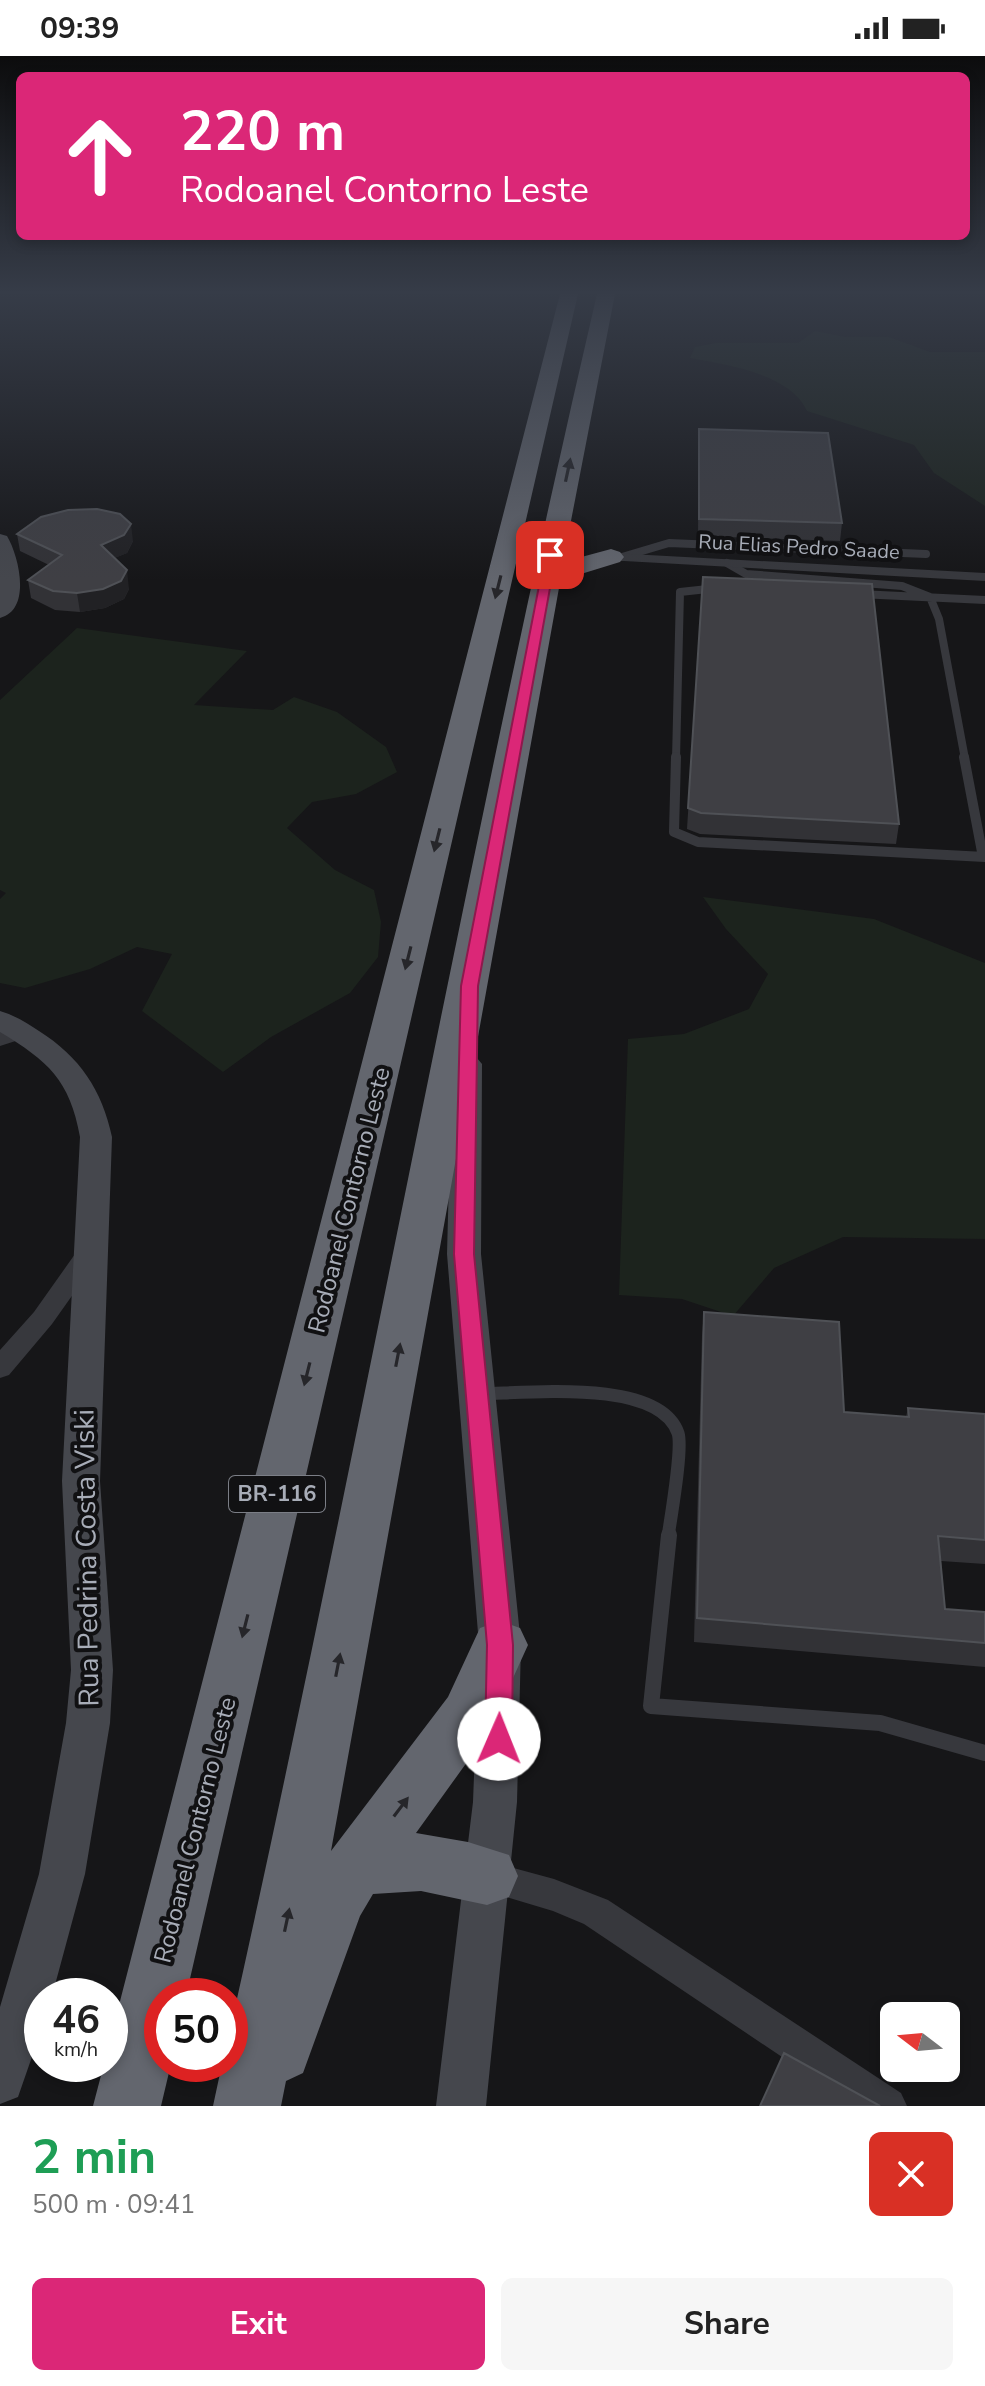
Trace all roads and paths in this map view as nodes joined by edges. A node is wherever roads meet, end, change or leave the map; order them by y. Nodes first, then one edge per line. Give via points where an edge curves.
1 (546, 390) edge
2 (585, 390) edge
3 (556, 525) junction
4 (0, 540) edge
5 (926, 554) dead end
6 (616, 557) junction
7 (727, 563) junction
8 (985, 577) edge
9 (545, 585) junction
10 (734, 589) edge
11 (855, 594) edge
12 (930, 597) junction
13 (985, 600) edge
14 (3, 603) edge
15 (984, 857) edge
16 (470, 986) junction
17 (7, 1030) edge
18 (89, 1253) junction
19 (0, 1368) edge
20 (476, 1394) junction
21 (500, 1645) junction
22 (985, 1753) edge
23 (354, 1869) junction
24 (487, 1876) junction
25 (170, 1933) junction
26 (0, 2079) edge
27 (104, 2106) edge
28 (127, 2106) edge
29 (247, 2106) edge
30 (260, 2106) edge
31 (461, 2106) edge
32 (888, 2106) edge

1 -> 25 highway, Rodoanel Contorno Leste / BR-116
3 -> 2 highway
3 - 6 highway via 573,542
3 - 9 highway
4 - 14 street via 11,572
5 - 6 lane via 669,543
6 - 7 street, Rua Elias Pedro Saade
6 - 9 highway via 572,568
7 - 8 street, Rua Elias Pedro Saade
7 - 12 lane via 746,574 902,586
9 - 16 highway
10 - 15 lane via 680,592 674,832 698,842
11 - 12 lane
12 - 13 lane
12 - 15 lane via 939,619
16 - 20 street via 463,1224
29 -> 16 highway via 305,1836
17 - 18 street, Rua Pedrina Costa Viski via 72,1072 86,1091 96,1137
18 - 19 street
18 - 26 street, Rua Pedrina Costa Viski via 81,1481 92,1670 88,1723 62,1874 39,1964
20 - 21 street
20 - 22 lane via 599,1394 647,1402 667,1414 679,1435 651,1706 880,1723
23 -> 21 highway via 448,1746
21 - 24 street via 499,1739
23 - 24 highway via 394,1860 438,1862
23 - 30 highway via 334,1902
24 - 31 street
24 - 32 street via 554,1895 607,1918
25 - 27 highway
25 - 28 highway, Rodoanel Contorno Leste / BR-116

